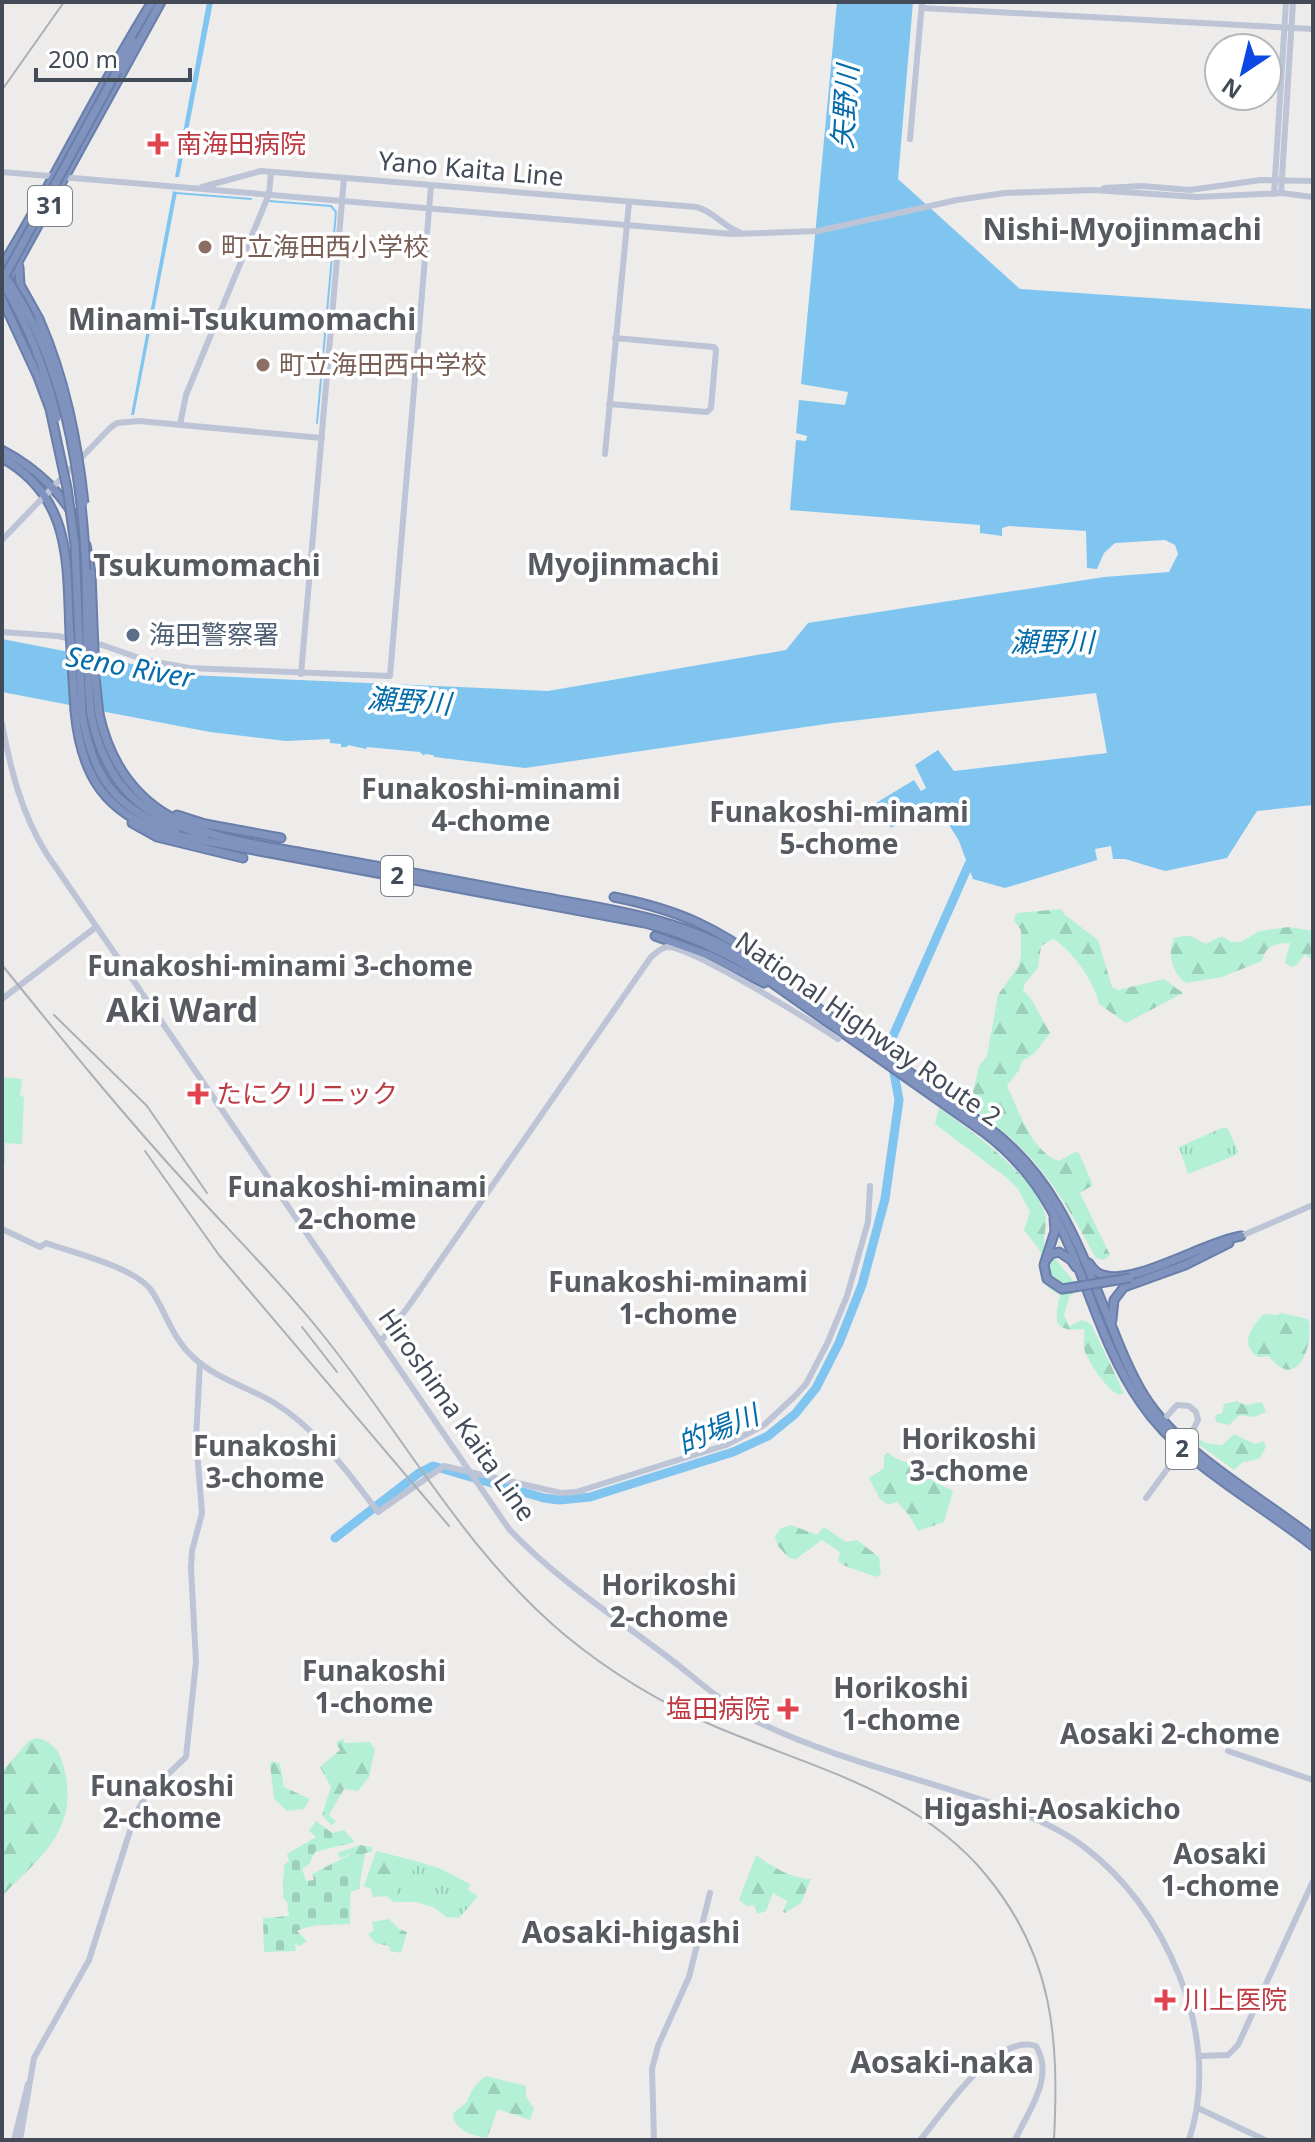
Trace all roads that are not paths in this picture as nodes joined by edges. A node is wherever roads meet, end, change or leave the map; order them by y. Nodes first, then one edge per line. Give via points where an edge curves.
1 (153, 2) edge
2 (161, 2) edge
3 (1286, 2) edge
4 (1293, 2) edge
5 (922, 5) edge
6 (1288, 27) junction
7 (1313, 29) edge
8 (910, 139) dead end
9 (2, 172) edge
10 (271, 172) junction
11 (54, 175) junction
12 (68, 176) junction
13 (344, 178) junction
14 (1278, 179) junction
15 (1313, 181) edge
16 (431, 186) junction
17 (189, 187) junction
18 (1093, 190) junction
19 (269, 194) junction
20 (1277, 194) junction
21 (1313, 197) edge
22 (342, 200) junction
23 (629, 203) junction
24 (429, 207) junction
25 (627, 225) junction
26 (742, 233) junction
27 (29, 242) junction
28 (2, 266) edge
29 (2, 272) edge
30 (2, 286) edge
31 (2, 299) edge
32 (615, 338) junction
33 (609, 404) junction
34 (180, 425) junction
35 (322, 438) junction
36 (2, 450) edge
37 (605, 454) dead end
38 (4, 460) edge
39 (51, 488) junction
40 (67, 488) junction
41 (44, 495) junction
42 (2, 540) edge
43 (88, 572) junction
44 (2, 632) edge
45 (301, 674) junction
46 (78, 712) junction
47 (2, 724) edge
48 (150, 807) junction
49 (132, 817) junction
50 (281, 838) dead end
51 (243, 858) dead end
52 (614, 897) dead end
53 (603, 910) junction
54 (96, 927) junction
55 (655, 936) dead end
56 (784, 988) junction
57 (2, 999) edge
58 (838, 1039) dead end
59 (962, 1112) junction
60 (1020, 1163) junction
61 (870, 1186) dead end
62 (1313, 1205) edge
63 (1062, 1211) junction
64 (2, 1229) edge
65 (1241, 1236) junction
66 (1044, 1265) junction
67 (1098, 1312) junction
68 (381, 1341) junction
69 (1123, 1355) junction
70 (200, 1363) junction
71 (1149, 1404) junction
72 (1167, 1416) junction
73 (1177, 1436) junction
74 (472, 1473) junction
75 (1146, 1498) dead end
76 (1313, 1538) edge
77 (1313, 1546) edge
78 (1228, 1751) dead end
79 (1313, 1780) edge
80 (1313, 1881) edge
81 (710, 1893) dead end
82 (1199, 2056) junction
83 (31, 2077) junction
84 (1198, 2108) junction
85 (14, 2140) edge
86 (20, 2140) edge
87 (654, 2140) edge
88 (920, 2140) edge
89 (1015, 2140) edge
90 (1189, 2140) edge
91 (1265, 2140) edge

1 - 11 highway, 31
1 - 30 highway, bridge
2 - 12 highway, 31
3 - 6 main road
4 - 6 main road
5 - 6 main road
5 - 8 main road
6 - 7 main road
6 - 14 main road
9 - 11 main road, Yano Kaita Line
10 - 13 main road, Yano Kaita Line
10 - 17 main road, Yano Kaita Line via 252,171 210,186
10 - 19 main road
11 - 12 main road, Yano Kaita Line
11 - 28 highway, 31
12 - 17 main road, Yano Kaita Line
12 - 27 highway, 31
13 - 16 main road, Yano Kaita Line
13 - 22 main road
14 - 15 main road, Yano Kaita Line
14 - 18 main road, Yano Kaita Line via 1190,190
14 - 20 main road
16 - 23 main road, Yano Kaita Line
16 - 24 main road
17 - 19 main road, Yano Kaita Line
18 - 20 main road, Yano Kaita Line via 1197,197
18 - 26 main road, Yano Kaita Line via 1005,193 837,228
19 - 22 main road, Yano Kaita Line
19 - 34 main road via 186,395
20 - 21 main road, Yano Kaita Line
22 - 24 main road, Yano Kaita Line
22 - 35 main road
23 - 25 main road
23 - 26 main road, Yano Kaita Line via 700,207
24 - 25 main road, Yano Kaita Line
24 - 45 main road via 390,676
25 - 26 main road, Yano Kaita Line
25 - 32 main road
27 - 30 highway, 31
27 - 43 highway, bridge via 19,278 61,374 73,425
29 - 43 highway, 2, bridge via 35,325 65,411
30 - 40 highway, 2, bridge via 29,329 48,381
31 - 40 highway, bridge via 50,409
32 - 33 main road
32 - 33 main road via 714,347 711,408 707,412
33 - 37 main road
34 - 35 main road
34 - 39 main road via 117,423
35 - 45 main road
36 - 39 highway, 2
38 - 41 highway, 2
39 - 41 main road
39 - 43 highway, 2 via 77,518
40 - 46 highway, 2, bridge via 75,545
41 - 42 main road
41 - 46 highway, 2, bridge via 63,536
43 - 48 highway, 2, bridge via 87,663 95,715 120,770
44 - 45 main road via 57,636 189,668
46 - 49 highway, 2 via 96,768
47 - 54 main road, Hiroshima Kaita Line via 27,820
48 - 50 highway
48 - 53 highway, National Highway Route 2 / 2 via 192,831
49 - 51 highway via 157,837
49 - 53 highway, National Highway Route 2 / 2 via 193,839
52 - 56 highway via 662,907 703,924 745,948
53 - 56 highway, National Highway Route 2 / 2 via 675,925 716,941
54 - 57 main road
54 - 68 main road, Hiroshima Kaita Line
55 - 56 highway
56 - 59 highway, National Highway Route 2 / 2
58 - 68 main road via 706,962 674,949 659,950
59 - 60 highway, National Highway Route 2 / 2
59 - 63 highway, National Highway Route 2 / 2 via 1023,1157
60 - 66 highway via 1055,1220
60 - 67 highway, National Highway Route 2 / 2 via 1061,1225
61 - 74 main road via 865,1234 827,1344 804,1386 764,1425 726,1445 576,1492 552,1492
62 - 65 main road
63 - 65 highway via 1092,1267 1108,1276 1148,1269
63 - 69 highway, National Highway Route 2 / 2
64 - 70 main road via 137,1278 152,1292 175,1337
65 - 66 highway, bridge via 1130,1278 1062,1289 1047,1279
65 - 69 highway via 1121,1290 1112,1318
66 - 67 highway via 1048,1256 1059,1252 1074,1264
67 - 77 highway, National Highway Route 2 / 2 via 1130,1385 1161,1430
68 - 74 main road, Hiroshima Kaita Line
69 - 71 highway, National Highway Route 2 / 2
70 - 74 main road via 296,1419 378,1512 437,1469 448,1466
70 - 83 main road via 196,1427 202,1504 191,1568 196,1662 186,1757 147,1794 135,1815 89,1960 34,2058
71 - 72 highway
71 - 73 highway, National Highway Route 2 / 2
72 - 73 highway
72 - 75 main road, bridge via 1182,1403 1194,1409 1198,1420
73 - 76 highway, National Highway Route 2 / 2
74 - 82 main road, Hiroshima Kaita Line via 509,1529 551,1569 759,1723 1005,1807 1082,1845 1115,1873 1165,1941 1185,1991
78 - 79 main road
80 - 82 main road via 1238,2045 1228,2055
81 - 87 main road via 689,1977 652,2069
82 - 84 main road, Hiroshima Kaita Line
83 - 85 main road
83 - 86 main road
84 - 90 main road, Hiroshima Kaita Line
84 - 91 main road
88 - 89 main road via 992,2058 1031,2044 1040,2052 1039,2089

